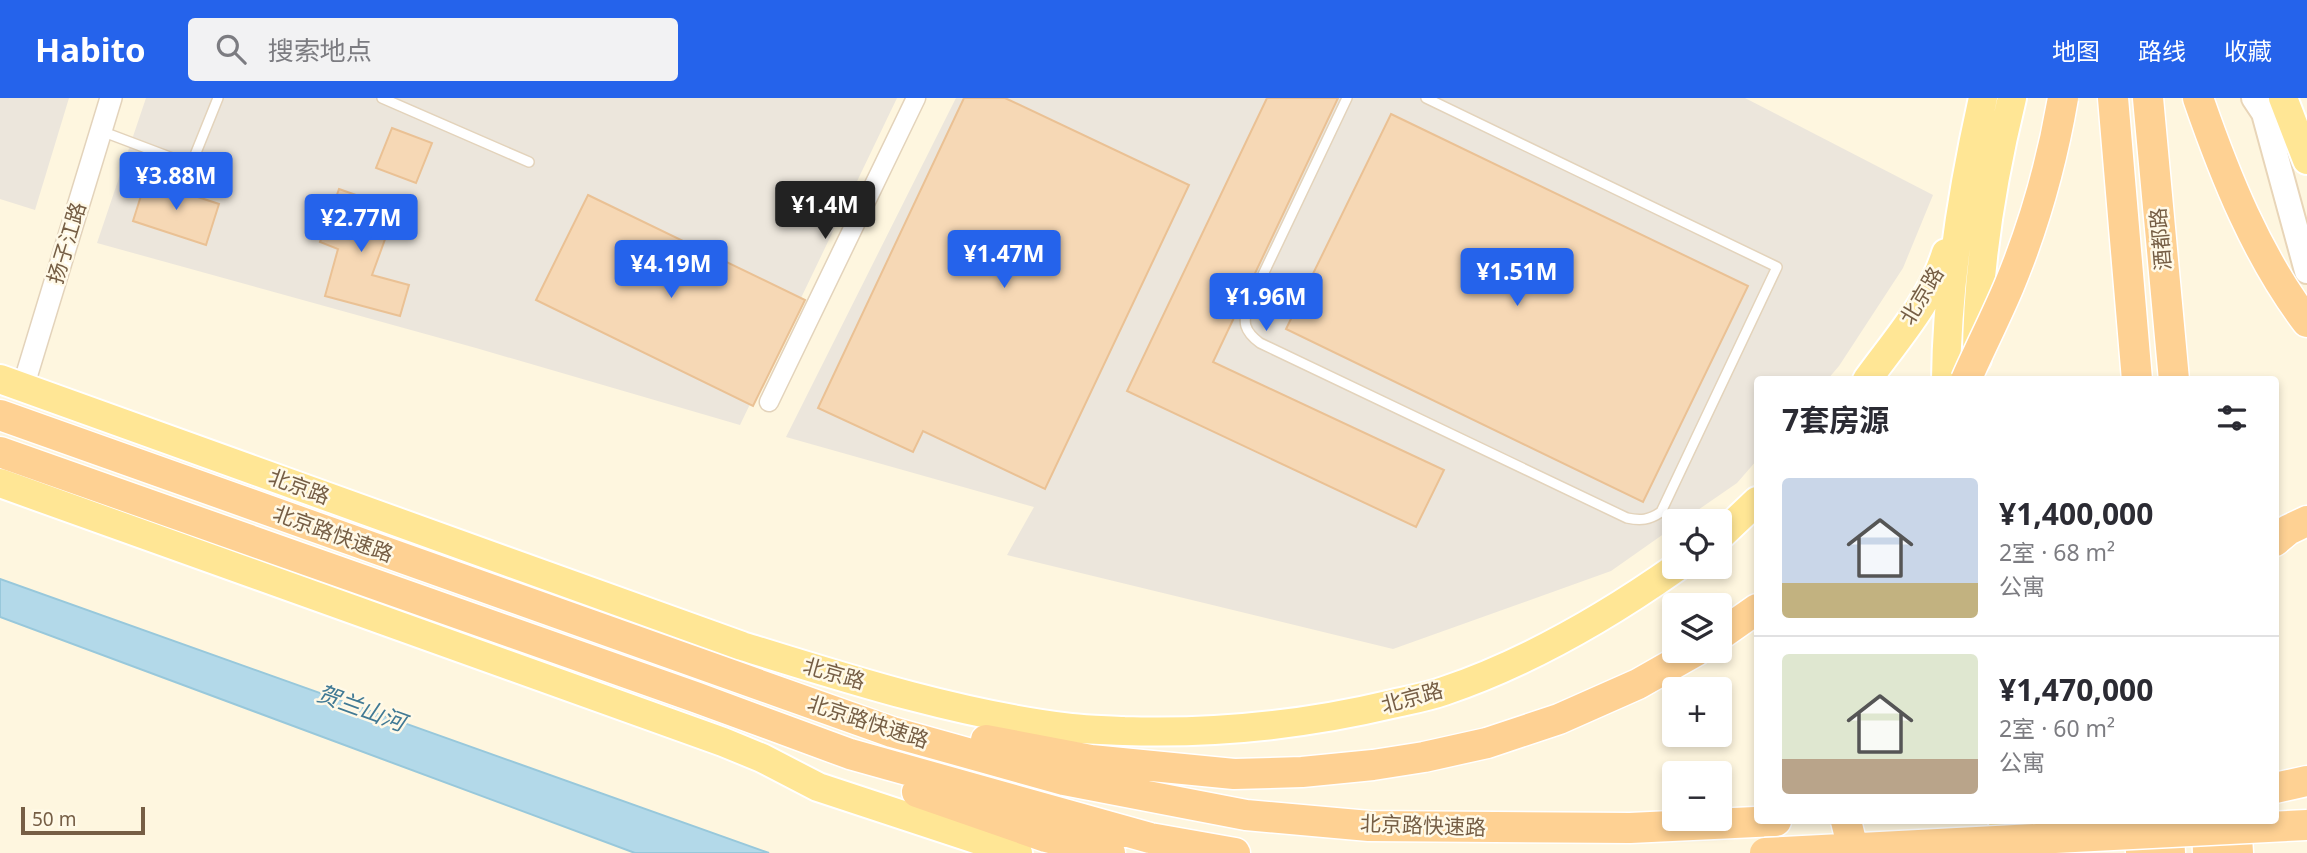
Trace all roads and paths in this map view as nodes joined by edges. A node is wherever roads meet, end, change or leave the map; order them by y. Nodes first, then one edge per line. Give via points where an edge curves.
1 (111, 98) edge
2 (218, 98) edge
3 (382, 98) edge
4 (916, 98) edge
5 (1347, 98) edge
6 (1426, 98) edge
7 (1983, 98) edge
8 (2012, 98) edge
9 (2063, 98) edge
10 (2198, 98) edge
11 (2254, 98) edge
12 (2283, 101) edge
13 (2149, 111) edge
14 (2113, 112) edge
15 (101, 131) junction
16 (2307, 160) edge
17 (530, 162) dead end
18 (1961, 204) junction
19 (2307, 271) edge
20 (2307, 322) edge
21 (1870, 376) edge
22 (1946, 376) edge
23 (1968, 376) edge
24 (1977, 376) edge
25 (2137, 376) edge
26 (2174, 376) edge
27 (11, 383) edge
28 (769, 402) dead end
29 (0, 415) edge
30 (0, 452) edge
31 (0, 483) edge
32 (1754, 504) edge
33 (2307, 521) edge
34 (1732, 525) edge
35 (2279, 538) edge
36 (1662, 577) edge
37 (1754, 611) edge
38 (1732, 627) edge
39 (1675, 663) edge
40 (782, 693) junction
41 (695, 697) junction
42 (2307, 781) edge
43 (2279, 787) edge
44 (2307, 794) edge
45 (2279, 796) edge
46 (1754, 822) edge
47 (1847, 824) edge
48 (1975, 824) edge
49 (2003, 824) edge
50 (2140, 824) edge
51 (2168, 824) edge
52 (2207, 824) edge
53 (2236, 824) edge
54 (2307, 825) edge
55 (1018, 853) edge
56 (1110, 853) edge
57 (1235, 853) edge
58 (1765, 853) edge
59 (1854, 853) edge
60 (1976, 853) edge
61 (2005, 853) edge
62 (2141, 853) edge
63 (2169, 853) edge
64 (2208, 853) edge
65 (2238, 853) edge

1 - 15 street, 扬子江路
2 - 15 lane via 191,165
3 - 17 lane
4 - 28 street
5 - 6 lane via 1249,304 1244,319 1250,336 1627,518 1652,518 1661,512 1777,267
7 - 18 main road
8 - 24 main road via 1987,214
9 - 23 highway, bridge via 2033,221
10 - 20 highway via 2239,205
11 - 19 main road via 2264,113
12 - 16 main road
13 - 26 highway, 酒都路
14 - 25 highway, 酒都路
15 - 27 street, 扬子江路
18 - 21 main road, 北京路 via 1941,270
18 - 22 main road via 1953,254
27 - 36 main road, 北京路 via 742,646 981,714 1073,729 1169,733 1265,727 1353,713 1443,691 1522,659 1624,604
29 - 40 highway, 北京路快速路
30 - 41 highway, 北京路快速路
31 - 55 main road via 723,742 818,787
32 - 34 main road
33 - 35 highway
37 - 38 highway
39 - 40 highway via 1559,719 1487,743 1373,765 1302,772 1234,774 1091,760
40 - 46 highway, 北京路快速路 via 892,732 1064,779 1246,815 1369,826 1501,828
41 - 56 highway via 834,763 1046,837
41 - 57 highway, 北京路快速路 via 850,754 1150,838
42 - 43 highway
44 - 45 highway
47 - 59 highway, bridge
48 - 60 main road
49 - 61 main road
50 - 62 highway
51 - 63 highway
52 - 64 highway
53 - 65 highway
54 - 58 highway, bridge

